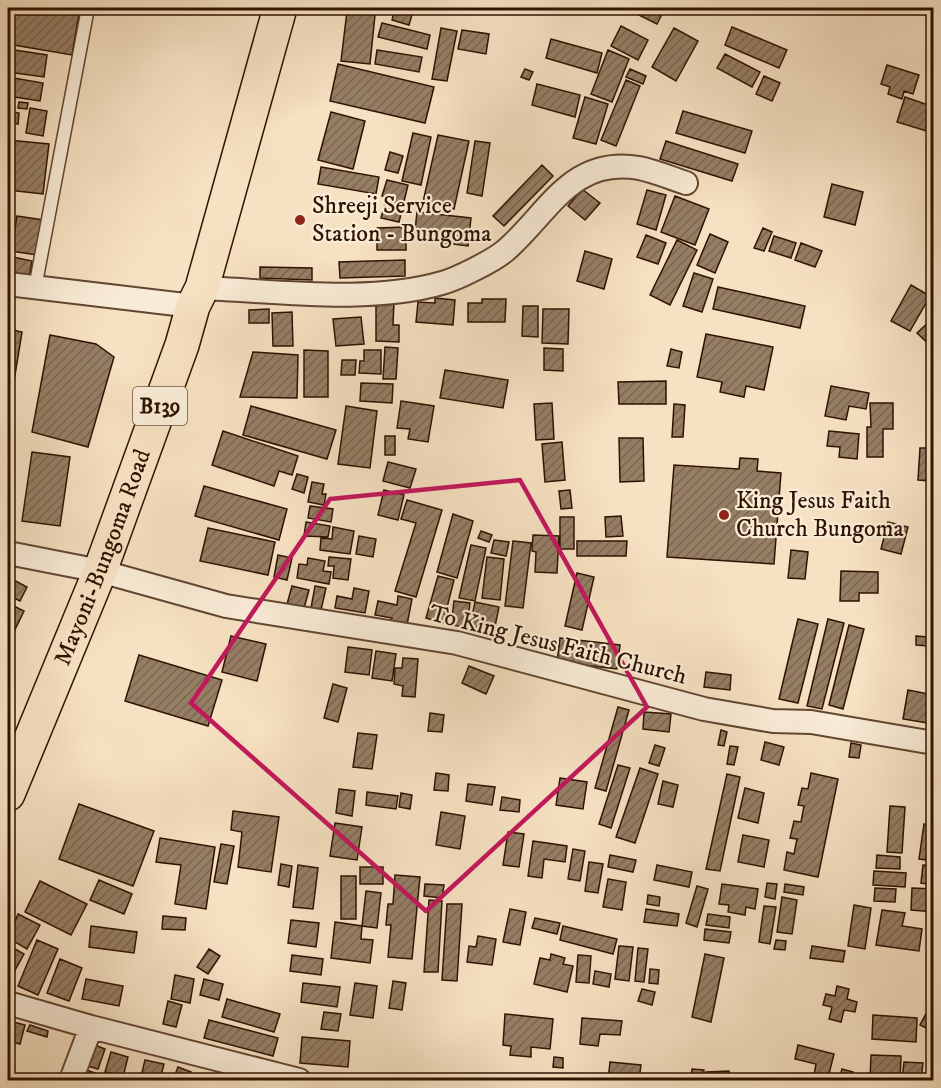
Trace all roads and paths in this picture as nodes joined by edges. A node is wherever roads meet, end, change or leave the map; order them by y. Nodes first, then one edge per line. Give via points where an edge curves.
1 (88, 8) edge
2 (280, 8) edge
3 (686, 183) dead end
4 (8, 284) edge
5 (35, 288) junction
6 (197, 297) junction
7 (8, 553) edge
8 (100, 571) junction
9 (933, 742) edge
10 (8, 794) edge
11 (8, 1003) edge
12 (91, 1027) junction
13 (71, 1080) edge
14 (299, 1080) edge

1 - 5 lane
2 - 6 main road, Mayoni-Bungoma Road / B139
3 - 6 street via 638,168 612,168 583,177 560,191 506,251 443,283 384,292
4 - 5 street
5 - 6 street
6 - 8 main road, Mayoni-Bungoma Road / B139
7 - 8 street, To King Jesus Faith Church
8 - 9 street, To King Jesus Faith Church via 226,606 457,643 714,711
8 - 10 main road, Mayoni-Bungoma Road / B139
11 - 12 street
12 - 13 street
12 - 14 street

